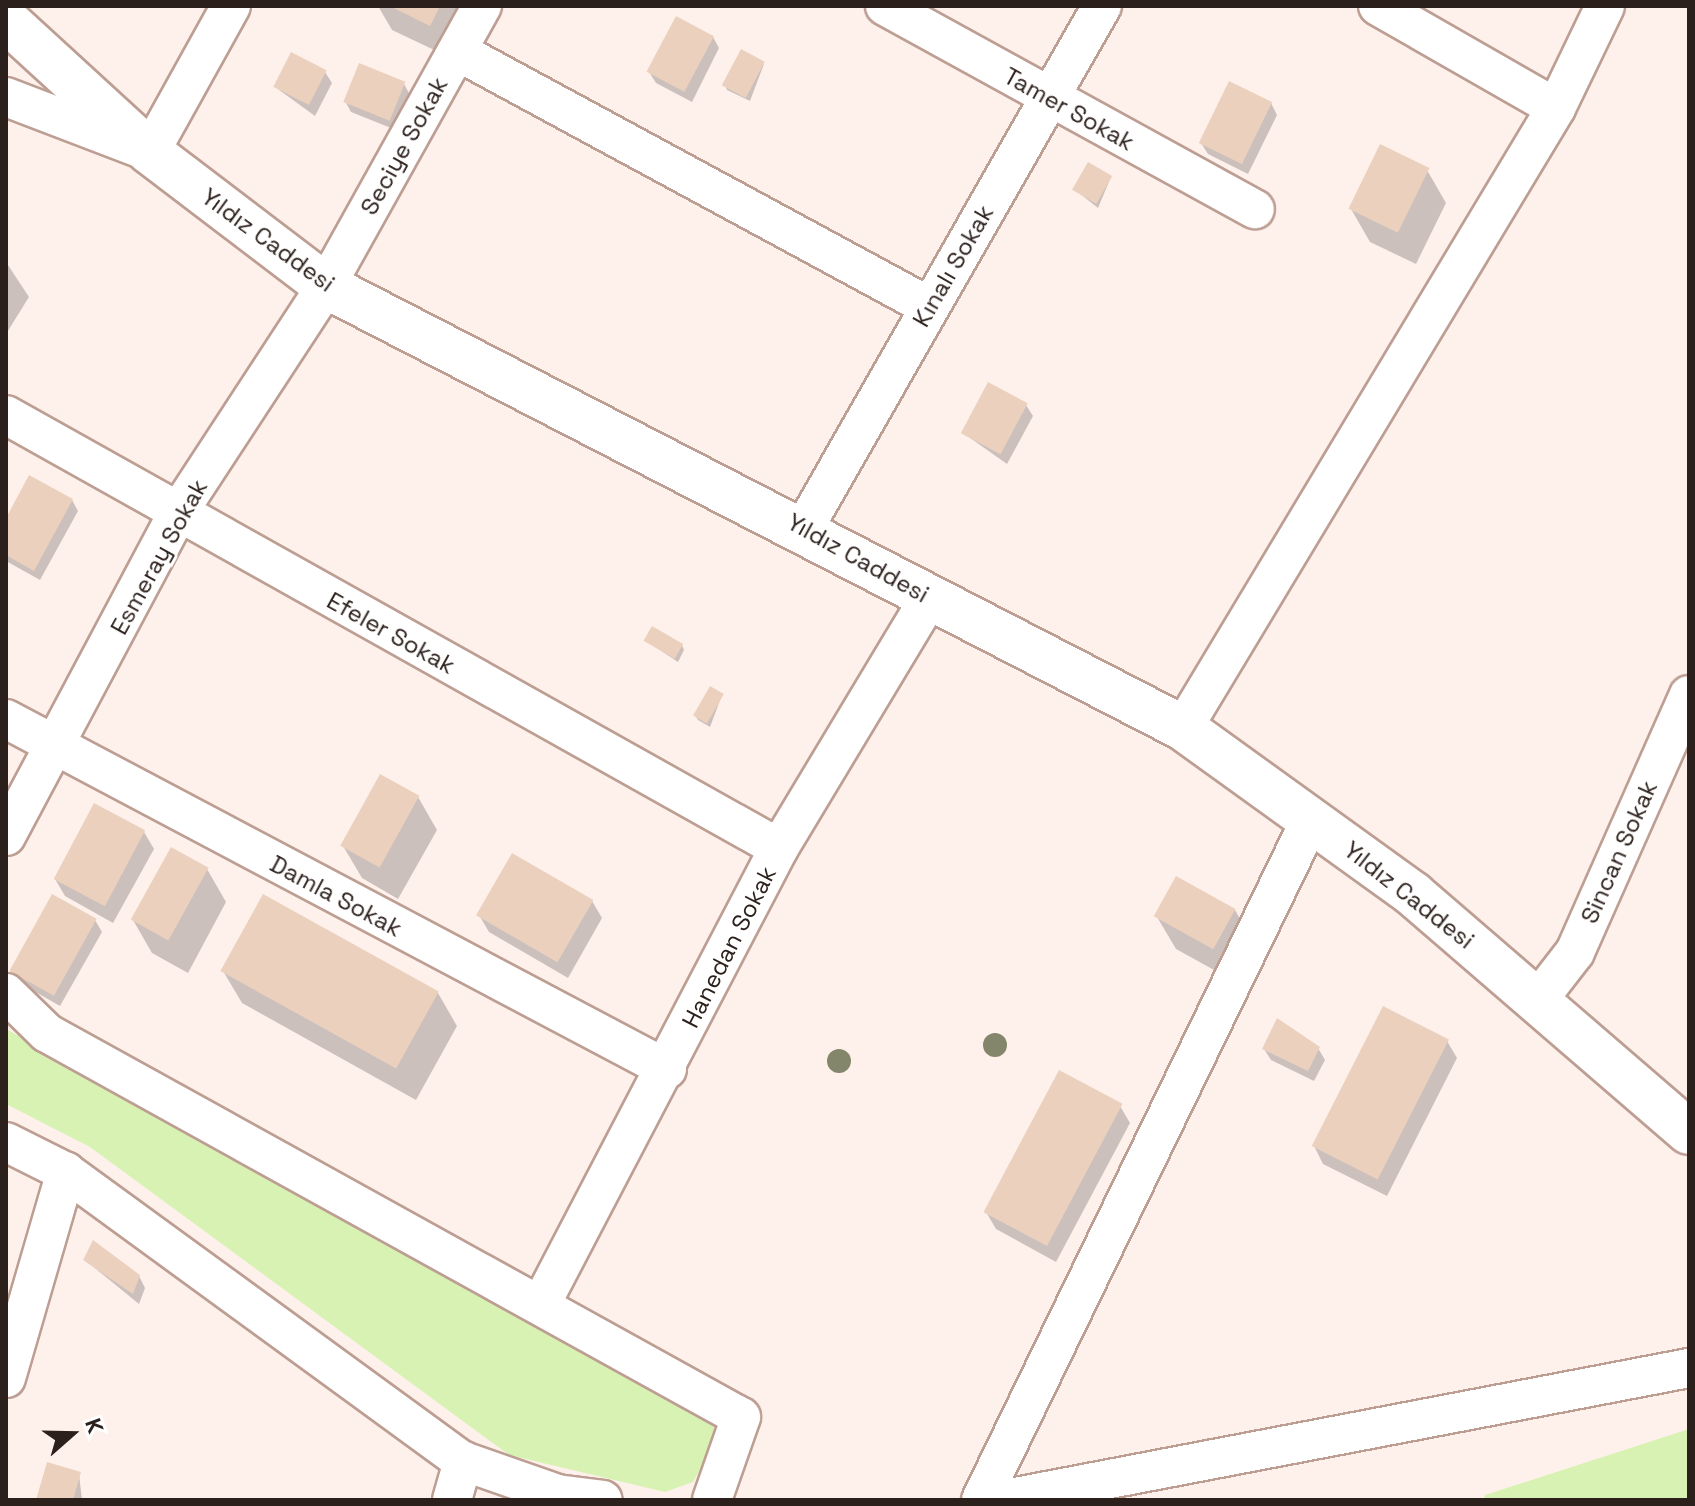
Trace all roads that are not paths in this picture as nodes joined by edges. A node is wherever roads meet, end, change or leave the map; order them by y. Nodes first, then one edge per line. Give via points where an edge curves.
1 (231, 6) edge
2 (482, 6) edge
3 (885, 6) edge
4 (1102, 6) edge
5 (1378, 6) edge
6 (1605, 6) edge
7 (6, 20) edge
8 (457, 51) junction
9 (6, 97) edge
10 (1050, 101) junction
11 (1556, 108) junction
12 (150, 152) junction
13 (1255, 209) dead end
14 (326, 286) junction
15 (928, 306) junction
16 (6, 415) edge
17 (177, 514) junction
18 (804, 528) junction
19 (929, 598) junction
20 (1689, 695) edge
21 (6, 719) edge
22 (1183, 728) junction
23 (58, 750) junction
24 (1311, 819) junction
25 (6, 836) edge
26 (779, 848) junction
27 (6, 993) edge
28 (1537, 1001) junction
29 (667, 1069) junction
30 (1689, 1132) edge
31 (6, 1142) edge
32 (66, 1172) junction
33 (541, 1304) junction
34 (1689, 1368) edge
35 (6, 1378) edge
36 (463, 1461) junction
37 (452, 1500) edge
38 (603, 1500) edge
39 (712, 1500) edge
40 (981, 1500) edge
41 (1000, 1500) edge

1 - 12 street
2 - 8 street, Seciye Sokak
3 - 10 street, Tamer Sokak
4 - 10 street, Kınalı Sokak
5 - 11 street
6 - 11 street
7 - 12 street, Yıldız Caddesi
8 - 14 street, Seciye Sokak
8 - 15 street
9 - 12 street
10 - 13 street, Tamer Sokak
10 - 15 street, Kınalı Sokak
11 - 22 street
12 - 14 street, Yıldız Caddesi
14 - 17 street, Esmeray Sokak
14 - 18 street, Yıldız Caddesi
15 - 18 street, Kınalı Sokak
16 - 17 street, Efeler Sokak
17 - 23 street, Esmeray Sokak
17 - 26 street, Efeler Sokak
18 - 19 street, Yıldız Caddesi
19 - 22 street, Yıldız Caddesi
19 - 26 street, Hanedan Sokak
20 - 28 street, Sincan Sokak via 1575,952
21 - 23 street, Damla Sokak
22 - 24 street, Yıldız Caddesi
23 - 25 street, Esmeray Sokak
23 - 29 street, Damla Sokak
24 - 28 street, Yıldız Caddesi
24 - 40 street
26 - 29 street, Hanedan Sokak
27 - 33 street via 47,1033
28 - 30 street, Yıldız Caddesi
29 - 33 street, Hanedan Sokak
31 - 32 street
32 - 35 street
32 - 36 street
33 - 39 street via 741,1417
34 - 41 street
36 - 37 street
36 - 38 street via 557,1494

